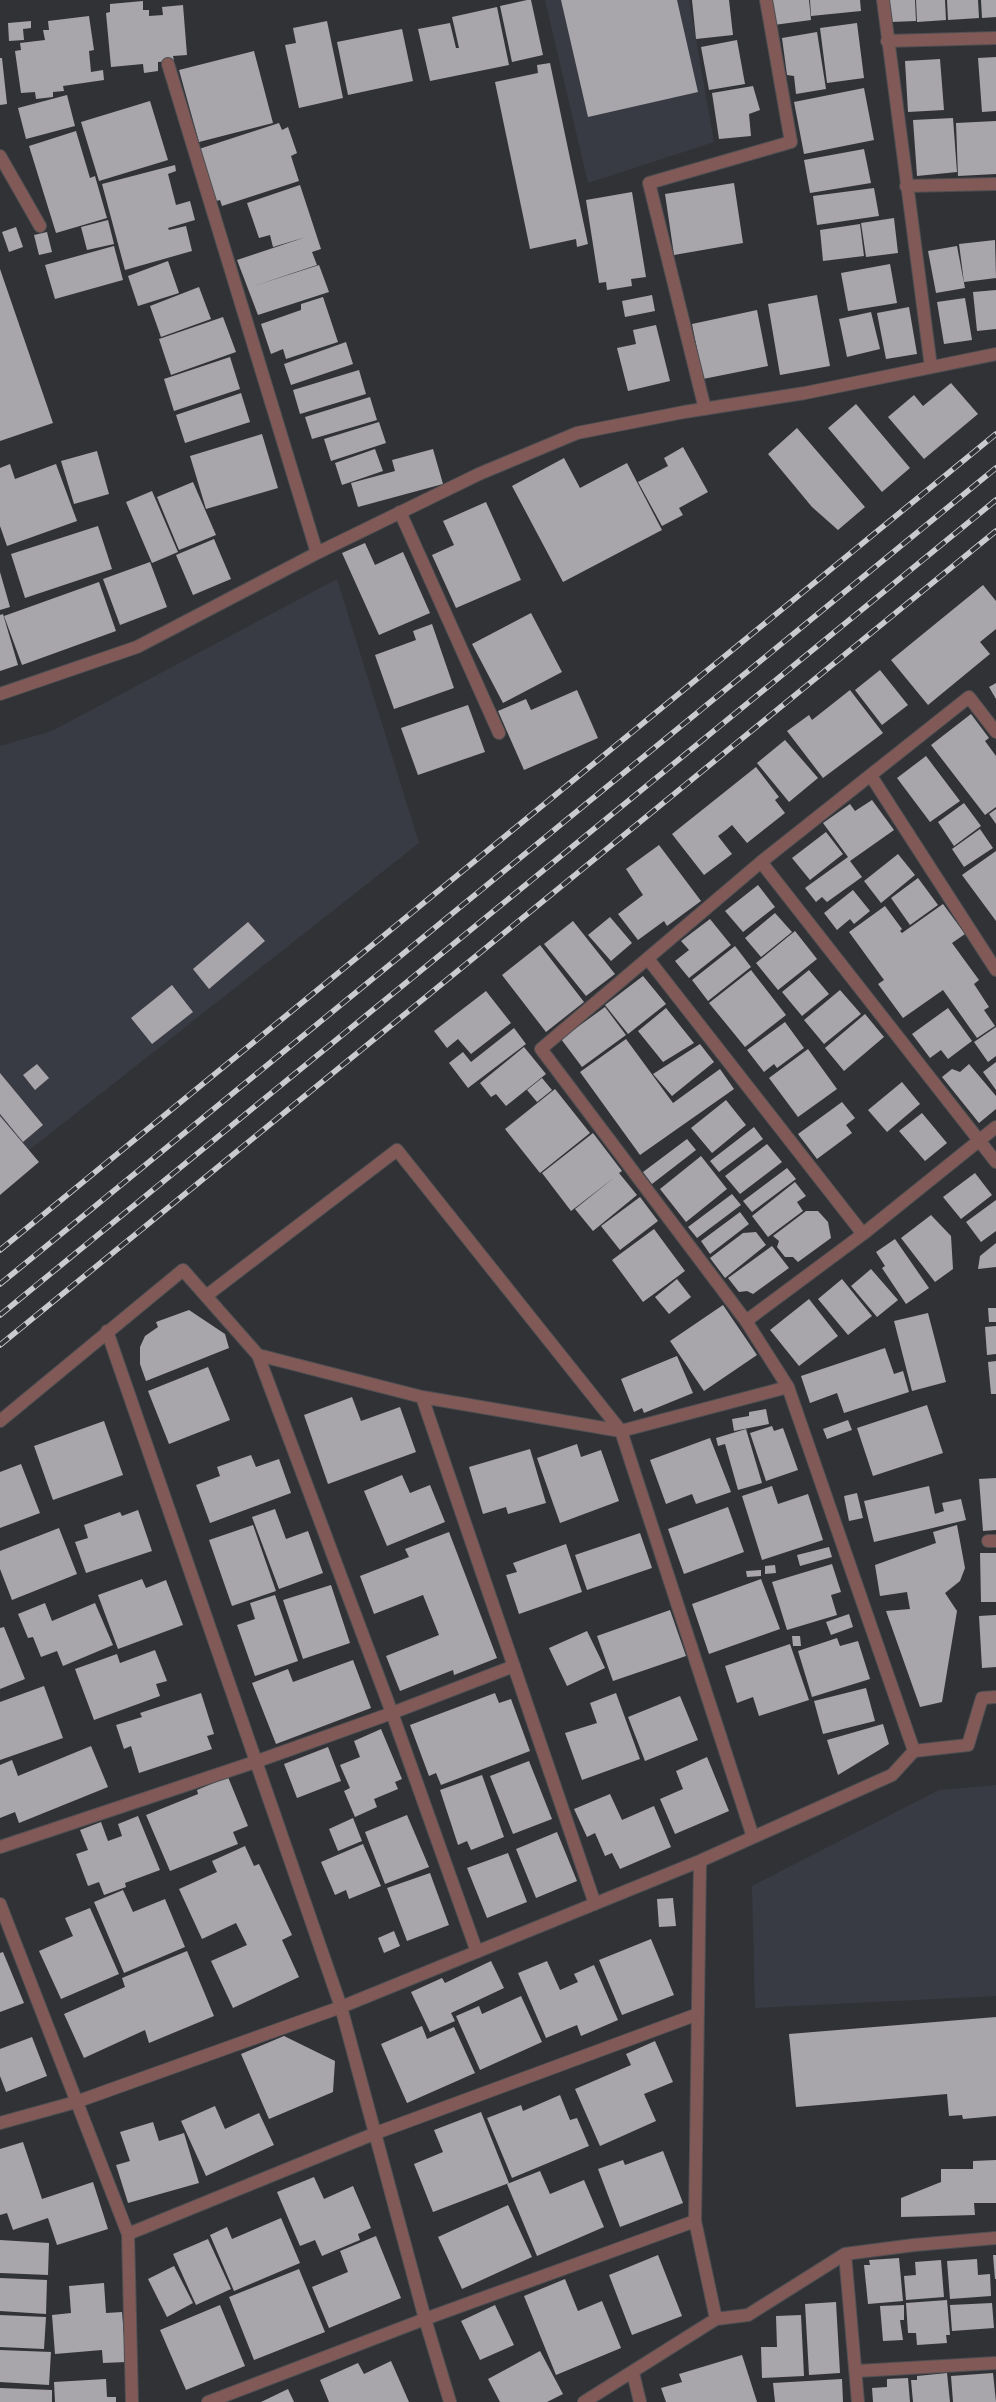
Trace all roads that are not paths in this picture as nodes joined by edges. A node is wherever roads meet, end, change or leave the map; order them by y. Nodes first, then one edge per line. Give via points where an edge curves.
1 (766, 0) edge
2 (883, 0) edge
3 (996, 38) edge
4 (887, 41) junction
5 (168, 64) dead end
6 (0, 156) edge
7 (996, 184) edge
8 (906, 186) junction
9 (40, 226) dead end
10 (996, 354) edge
11 (931, 367) junction
12 (704, 409) junction
13 (400, 512) junction
14 (317, 553) junction
15 (0, 694) edge
16 (996, 732) edge
17 (499, 733) dead end
18 (871, 776) junction
19 (761, 862) junction
20 (648, 959) junction
21 (996, 970) edge
22 (996, 1127) edge
23 (979, 1140) junction
24 (996, 1162) edge
25 (863, 1234) junction
26 (206, 1296) junction
27 (746, 1321) junction
28 (107, 1332) junction
29 (258, 1354) junction
30 (788, 1387) junction
31 (422, 1397) junction
32 (0, 1421) edge
33 (621, 1431) junction
34 (514, 1666) junction
35 (996, 1696) edge
36 (392, 1713) junction
37 (914, 1752) junction
38 (255, 1762) junction
39 (753, 1837) junction
40 (0, 1847) edge
41 (700, 1861) junction
42 (0, 1904) edge
43 (595, 1904) junction
44 (477, 1952) junction
45 (341, 2007) junction
46 (698, 2014) junction
47 (76, 2102) junction
48 (0, 2123) edge
49 (376, 2133) junction
50 (695, 2221) junction
51 (128, 2234) junction
52 (996, 2238) edge
53 (845, 2254) junction
54 (425, 2319) junction
55 (716, 2319) junction
56 (996, 2363) edge
57 (857, 2371) junction
58 (633, 2373) junction
59 (132, 2402) edge
60 (208, 2402) edge
61 (450, 2402) edge
62 (584, 2402) edge
63 (640, 2402) edge
64 (858, 2402) edge

1 - 12 street via 791,142 649,183
2 - 4 street
3 - 4 street
4 - 8 street
5 - 14 street
6 - 9 street
7 - 8 street
8 - 11 street
10 - 11 street
11 - 12 street via 805,393
12 - 13 street via 578,433 479,474
13 - 14 street
13 - 17 street
14 - 15 street via 137,647
16 - 18 street via 969,697
18 - 19 street
18 - 21 street
19 - 20 street
19 - 23 street
20 - 25 street
20 - 27 street via 541,1049
22 - 23 street
23 - 24 street
23 - 25 street
25 - 27 street
26 - 28 street via 183,1270
26 - 29 street
26 - 33 street via 397,1150
27 - 30 street
28 - 32 street
28 - 38 street
29 - 31 street
29 - 36 street
30 - 33 street
30 - 37 street
31 - 33 street
31 - 34 street
33 - 39 street
34 - 36 street
34 - 43 street
35 - 37 street via 982,1698 968,1745
36 - 38 street
36 - 44 street
37 - 39 street via 892,1775
38 - 40 street
38 - 45 street
39 - 41 street
41 - 43 street
41 - 46 street
42 - 47 street
43 - 44 street
44 - 45 street
45 - 47 street
45 - 49 street
46 - 49 street
46 - 50 street
47 - 48 street
47 - 51 street
49 - 51 street
49 - 54 street
50 - 54 street
50 - 55 street
51 - 59 street
52 - 53 street
53 - 55 street via 748,2315
53 - 57 street
54 - 60 street
54 - 61 street
55 - 58 street
56 - 57 street
57 - 64 street
58 - 62 street
58 - 63 street

